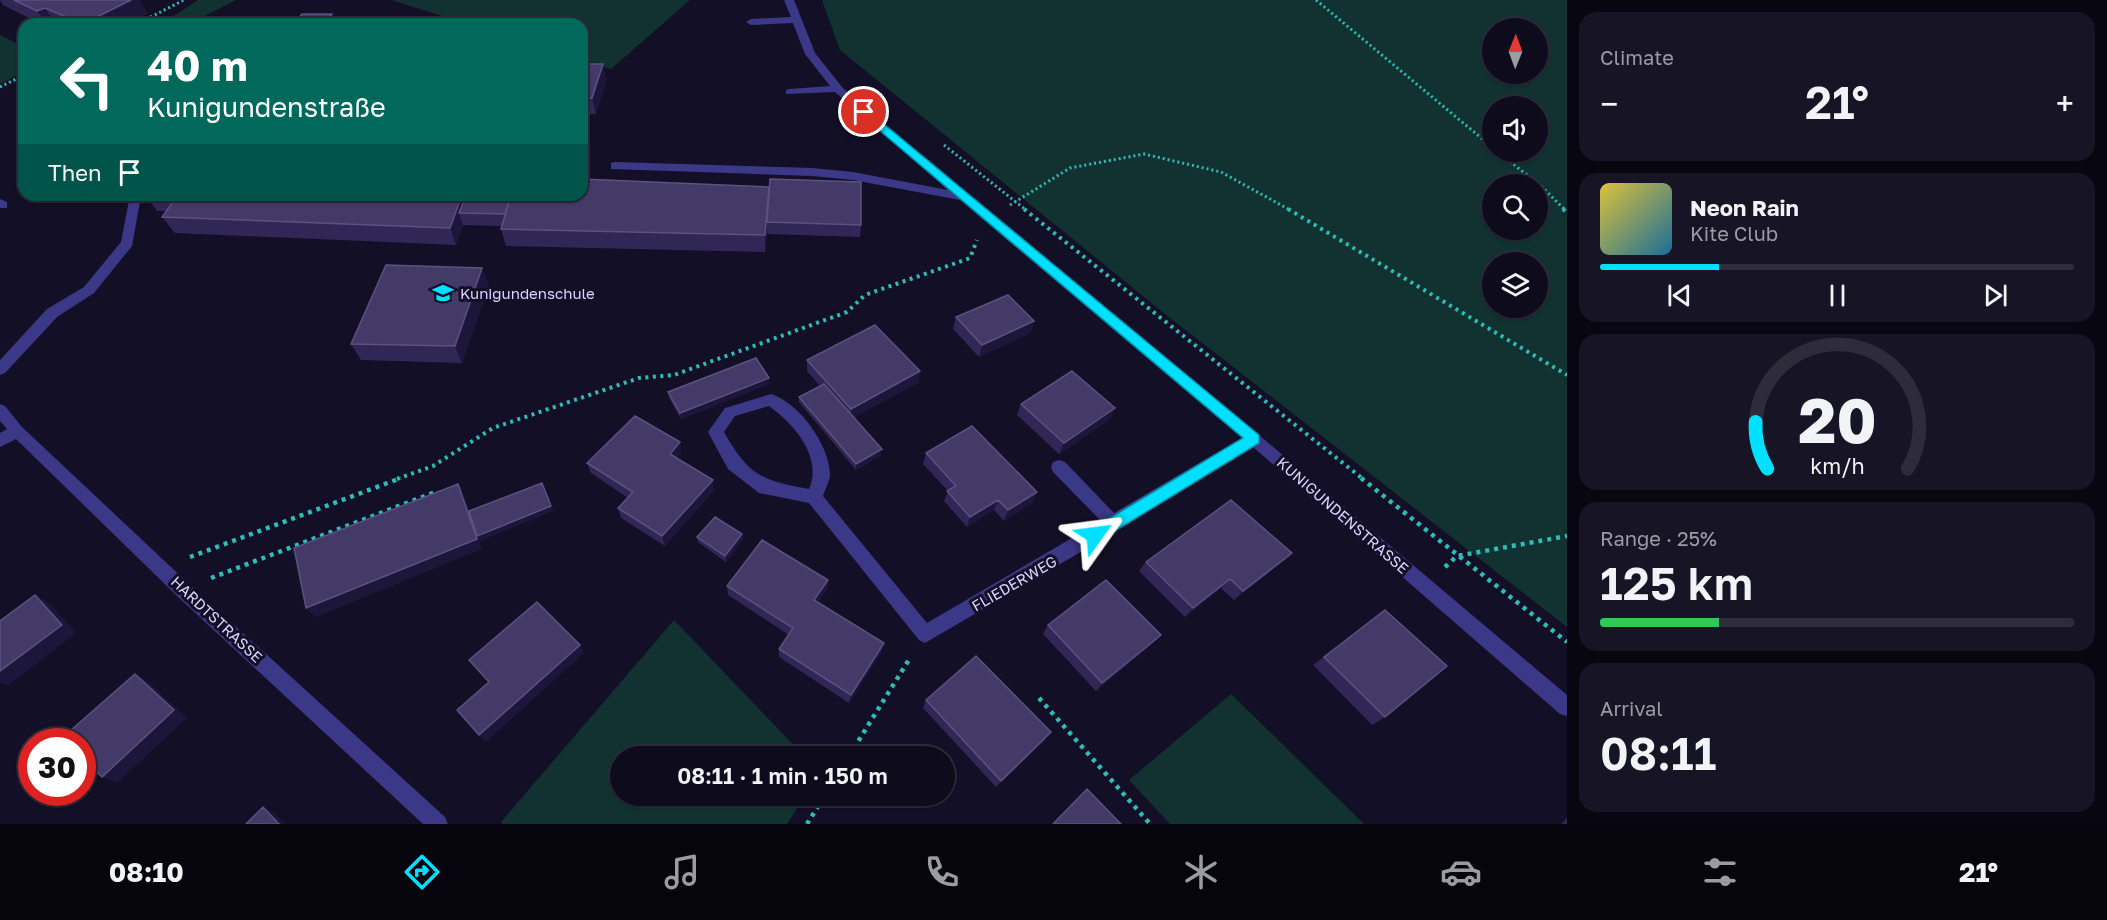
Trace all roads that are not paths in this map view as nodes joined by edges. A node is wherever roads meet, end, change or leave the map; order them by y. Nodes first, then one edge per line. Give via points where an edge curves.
1 (789, 0) edge
2 (797, 20) junction
3 (751, 22) dead end
4 (838, 89) junction
5 (790, 92) dead end
6 (615, 166) dead end
7 (965, 198) junction
8 (134, 201) edge
9 (0, 369) edge
10 (0, 410) edge
11 (17, 431) junction
12 (1254, 439) junction
13 (0, 441) edge
14 (1059, 466) dead end
15 (814, 496) junction
16 (1114, 524) junction
17 (1567, 707) edge
18 (438, 824) edge

1 - 2 street, KUNIGUNDENSTRASSE
2 - 3 street
2 - 4 street, KUNIGUNDENSTRASSE via 810,54
4 - 5 street
4 - 7 street, KUNIGUNDENSTRASSE
6 - 7 street via 812,172
7 - 12 street, KUNIGUNDENSTRASSE
8 - 9 street via 127,243 89,290 52,313
10 - 11 street, HARDTSTRASSE
11 - 13 street
11 - 18 street, HARDTSTRASSE
12 - 16 street, FLIEDERWEG
12 - 17 street, KUNIGUNDENSTRASSE
14 - 16 street
15 - 15 street via 822,476 812,445 788,411 771,400 730,412 716,432 734,464 765,488
15 - 16 street, FLIEDERWEG via 925,634

